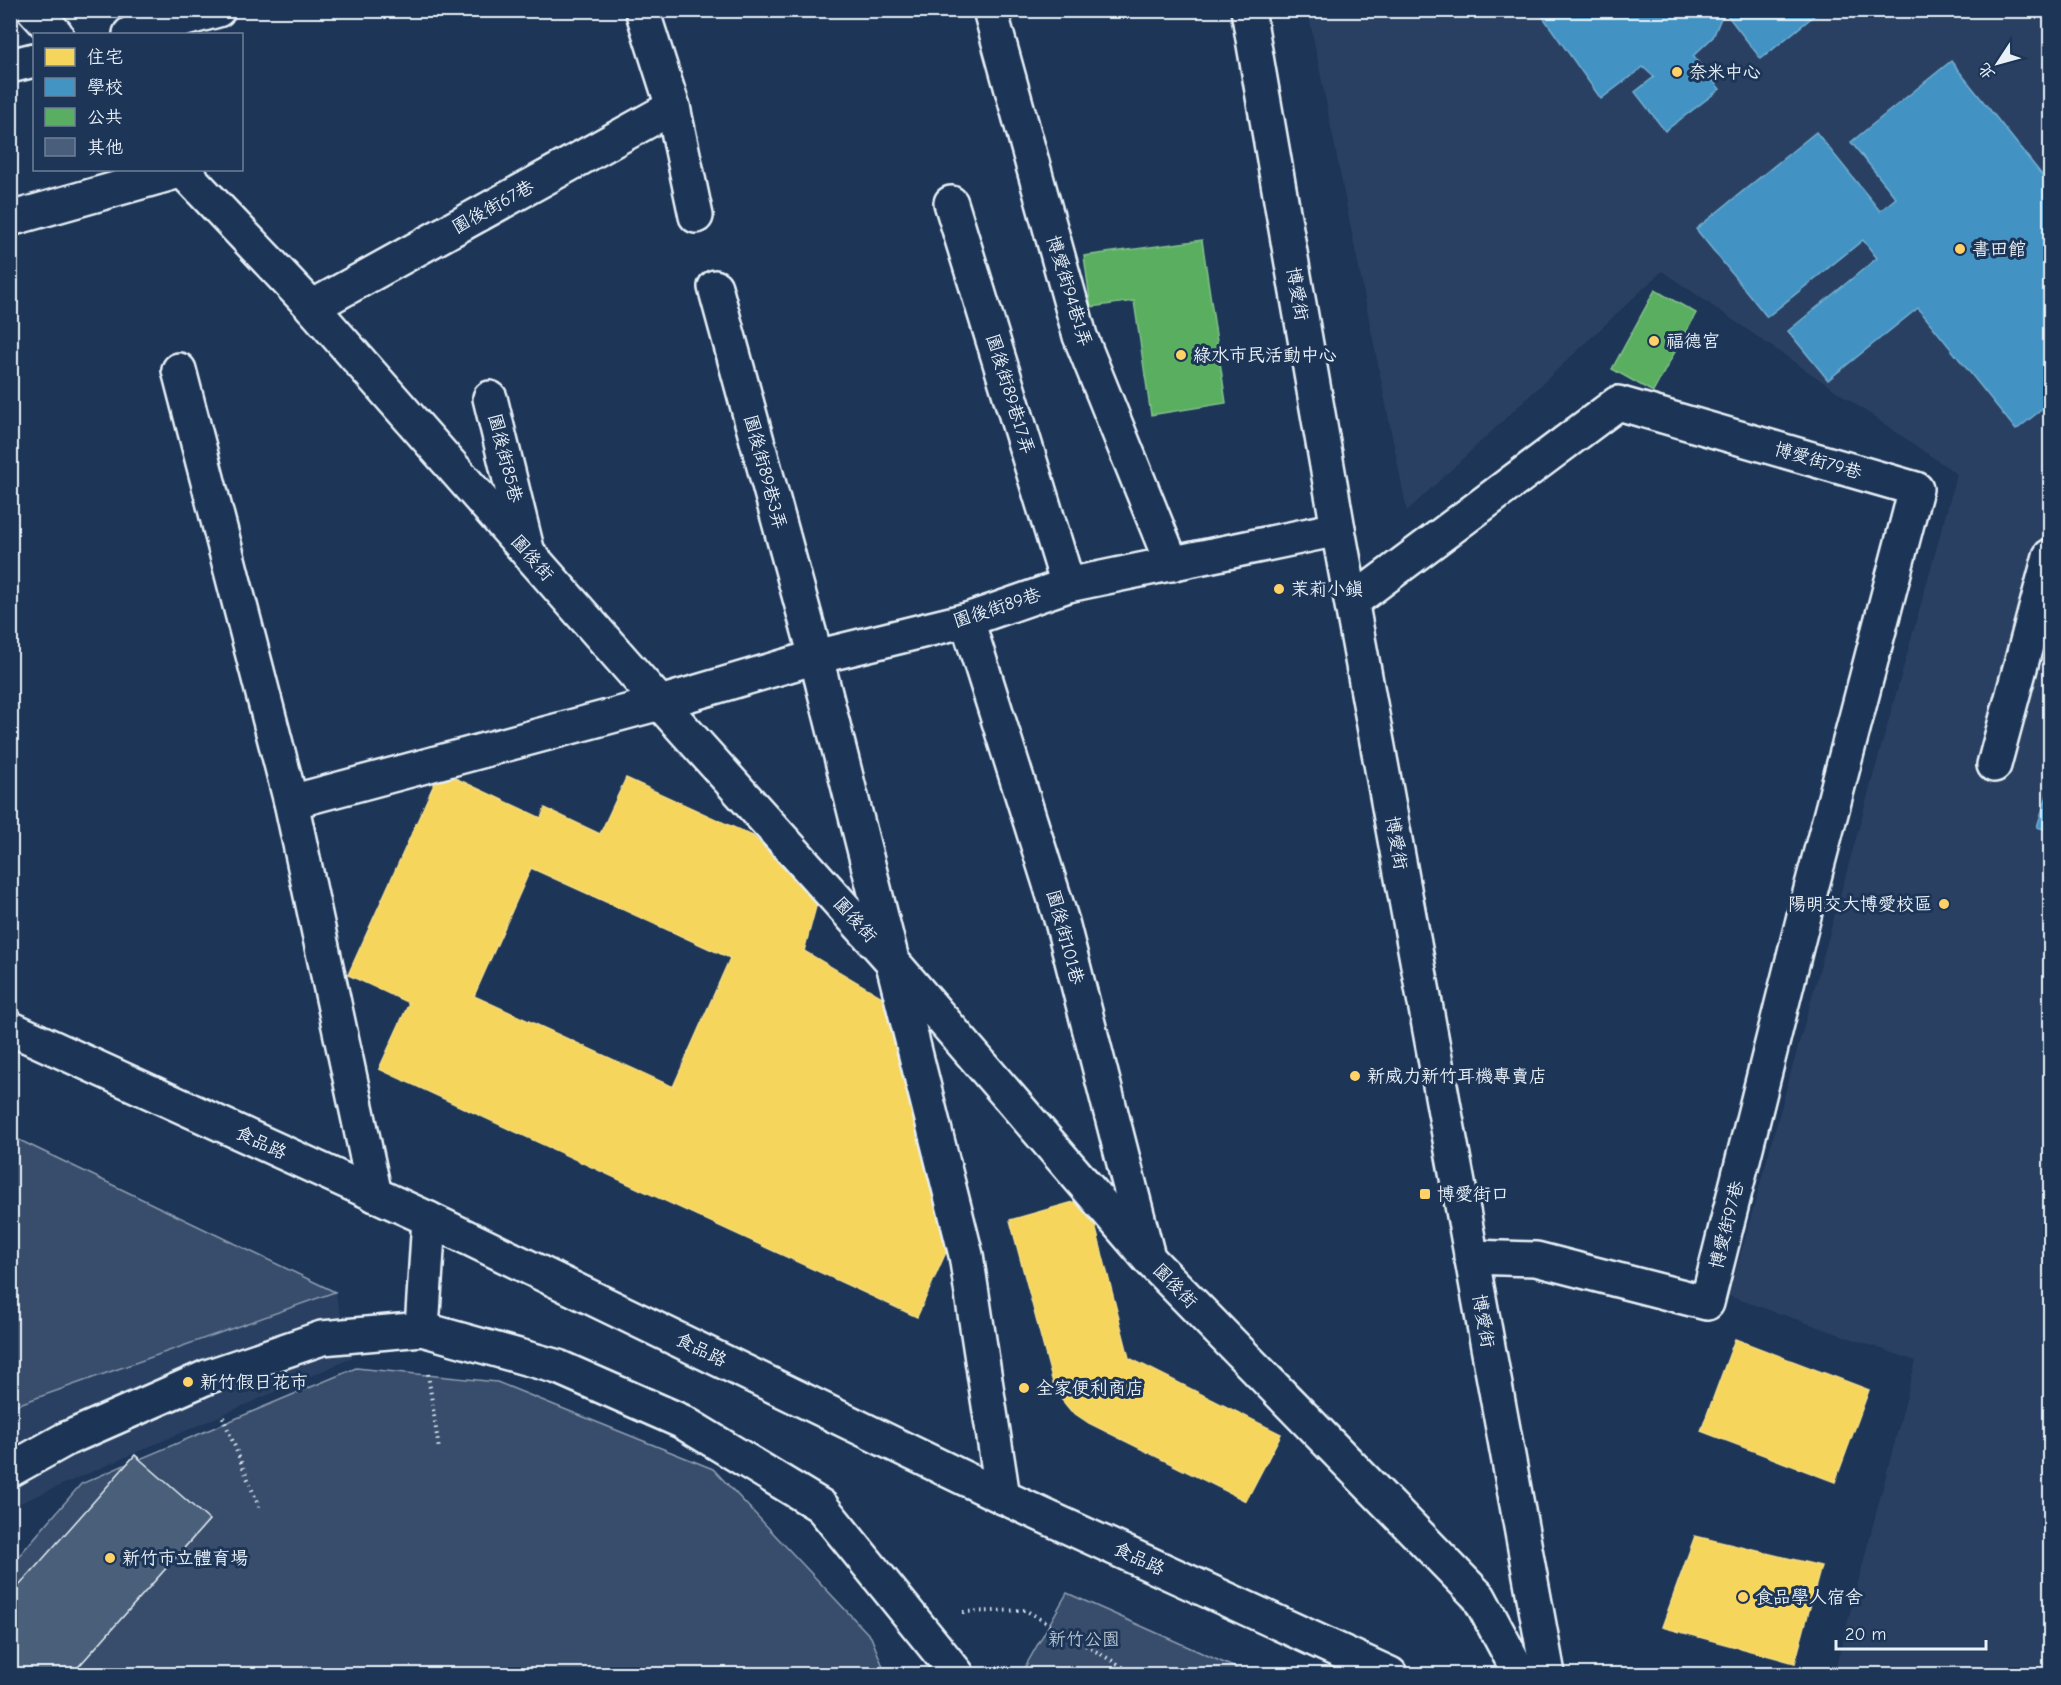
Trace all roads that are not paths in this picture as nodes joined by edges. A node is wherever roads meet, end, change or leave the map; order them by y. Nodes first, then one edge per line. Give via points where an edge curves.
1 (34, 10) edge
2 (218, 10) edge
3 (642, 10) edge
4 (990, 10) edge
5 (1248, 10) edge
6 (55, 33) edge
7 (134, 33) edge
8 (33, 60) edge
9 (10, 66) edge
10 (673, 107) junction
11 (178, 171) edge
12 (183, 171) edge
13 (951, 203) dead end
14 (696, 216) dead end
15 (10, 219) edge
16 (715, 287) dead end
17 (312, 307) junction
18 (179, 370) dead end
19 (490, 398) dead end
20 (1338, 529) junction
21 (528, 554) junction
22 (2050, 556) edge
23 (1172, 564) junction
24 (1068, 585) junction
25 (1352, 602) junction
26 (967, 620) junction
27 (816, 657) junction
28 (660, 703) junction
29 (1994, 765) dead end
30 (291, 802) junction
31 (1805, 912) joint
32 (891, 961) junction
33 (10, 1028) edge
34 (375, 1195) junction
35 (429, 1219) junction
36 (1471, 1257) junction
37 (1149, 1259) junction
38 (422, 1329) junction
39 (10, 1470) edge
40 (1003, 1497) junction
41 (957, 1674) edge
42 (1390, 1674) edge
43 (1520, 1674) edge
44 (1548, 1674) edge

1 - 6 street
2 - 7 street
3 - 10 street
4 - 23 street, 博愛街94巷1弄 via 1080,336
5 - 20 street, 博愛街
8 - 9 street
10 - 14 street
10 - 17 street, 園後街67巷
11 - 15 street
12 - 17 street, 園後街
13 - 24 street, 園後街89巷17弄
16 - 27 street, 園後街89巷3弄
17 - 21 street, 園後街
18 - 30 street
19 - 21 street, 園後街85巷
20 - 23 street, 園後街89巷
20 - 25 street, 博愛街
21 - 28 street, 園後街
22 - 29 street
23 - 24 street, 園後街89巷
24 - 26 street, 園後街89巷
25 - 31 street, 博愛街79巷 via 1618,404 1916,489
25 - 36 street, 博愛街
26 - 27 street, 園後街89巷
26 - 37 street, 園後街101巷 via 1062,922
27 - 28 street, 園後街89巷
27 - 32 street, 園後街89巷3弄
28 - 30 street, 園後街89巷
28 - 32 street, 園後街
30 - 34 street
31 - 36 street, 博愛街97巷 via 1707,1303 1536,1259
32 - 37 street, 園後街
32 - 40 street, 園後街89巷3弄 via 966,1255
33 - 34 street, 食品路
34 - 35 street, 食品路
35 - 38 street
35 - 40 street, 食品路
36 - 44 street, 博愛街
37 - 43 street, 園後街 via 1479,1597
38 - 39 street via 322,1338 207,1377 66,1439
38 - 41 street via 558,1367 681,1421 821,1506
40 - 42 street, 食品路

